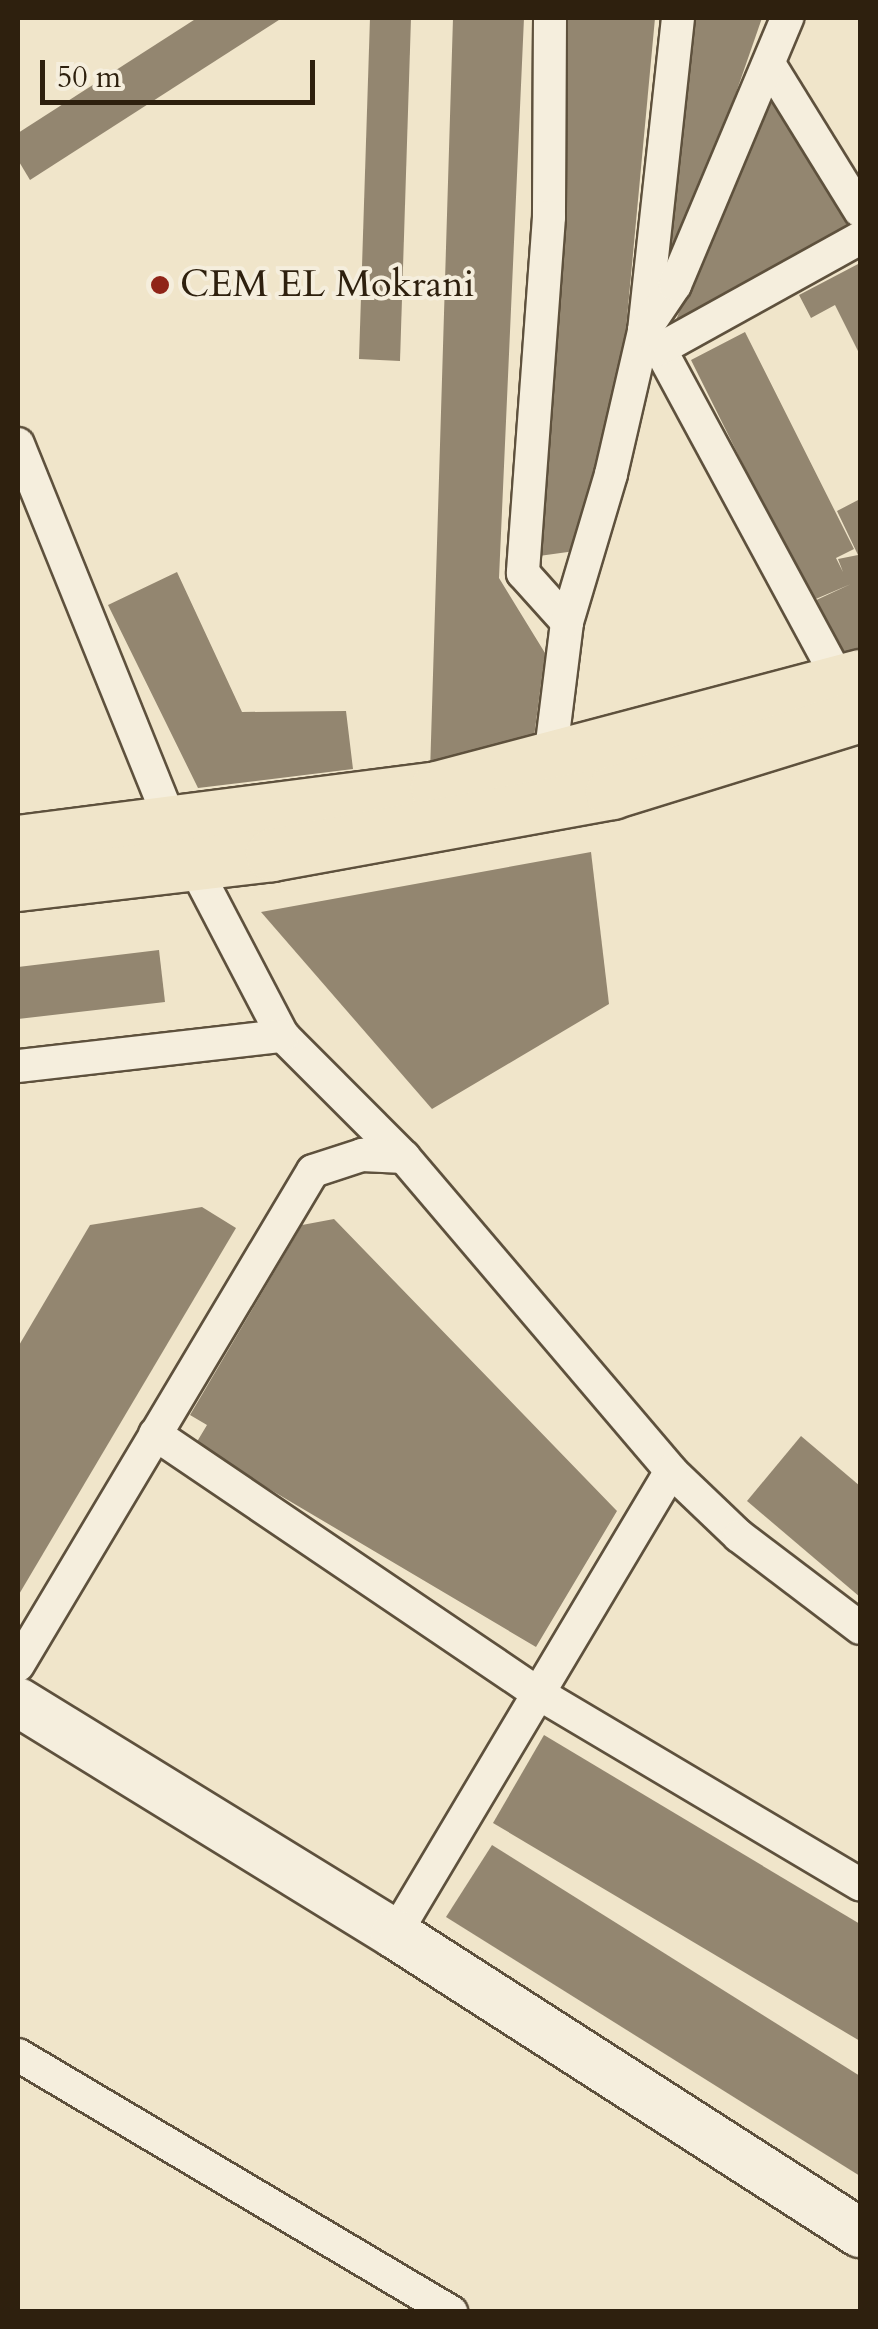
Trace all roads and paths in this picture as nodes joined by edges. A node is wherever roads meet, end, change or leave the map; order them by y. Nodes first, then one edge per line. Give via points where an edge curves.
1 (550, 18) edge
2 (678, 18) edge
3 (787, 18) edge
4 (771, 67) junction
5 (860, 211) edge
6 (860, 238) edge
7 (652, 340) junction
8 (18, 444) edge
9 (567, 622) junction
10 (855, 697) edge
11 (548, 782) junction
12 (18, 842) edge
13 (180, 844) junction
14 (18, 885) edge
15 (282, 1036) junction
16 (18, 1066) edge
17 (404, 1157) junction
18 (155, 1434) junction
19 (670, 1470) junction
20 (860, 1628) edge
21 (18, 1665) edge
22 (536, 1692) junction
23 (18, 1702) edge
24 (860, 1884) edge
25 (395, 1934) junction
26 (18, 2055) edge
27 (860, 2233) edge
28 (451, 2312) edge

1 - 9 street via 549,218 523,572
2 - 7 street
3 - 4 street
4 - 5 street
4 - 7 street
6 - 7 street
7 - 9 street
7 - 10 street
8 - 13 street
9 - 11 street
10 - 11 main road
11 - 13 main road via 437,788
12 - 13 main road
13 - 14 main road
13 - 15 street
15 - 16 street
15 - 17 street
17 - 18 street via 362,1155 312,1170
17 - 19 street
18 - 21 street
18 - 22 street
19 - 20 street via 740,1536
19 - 22 street
22 - 24 street
22 - 25 street
23 - 25 street
25 - 27 street
26 - 28 street

